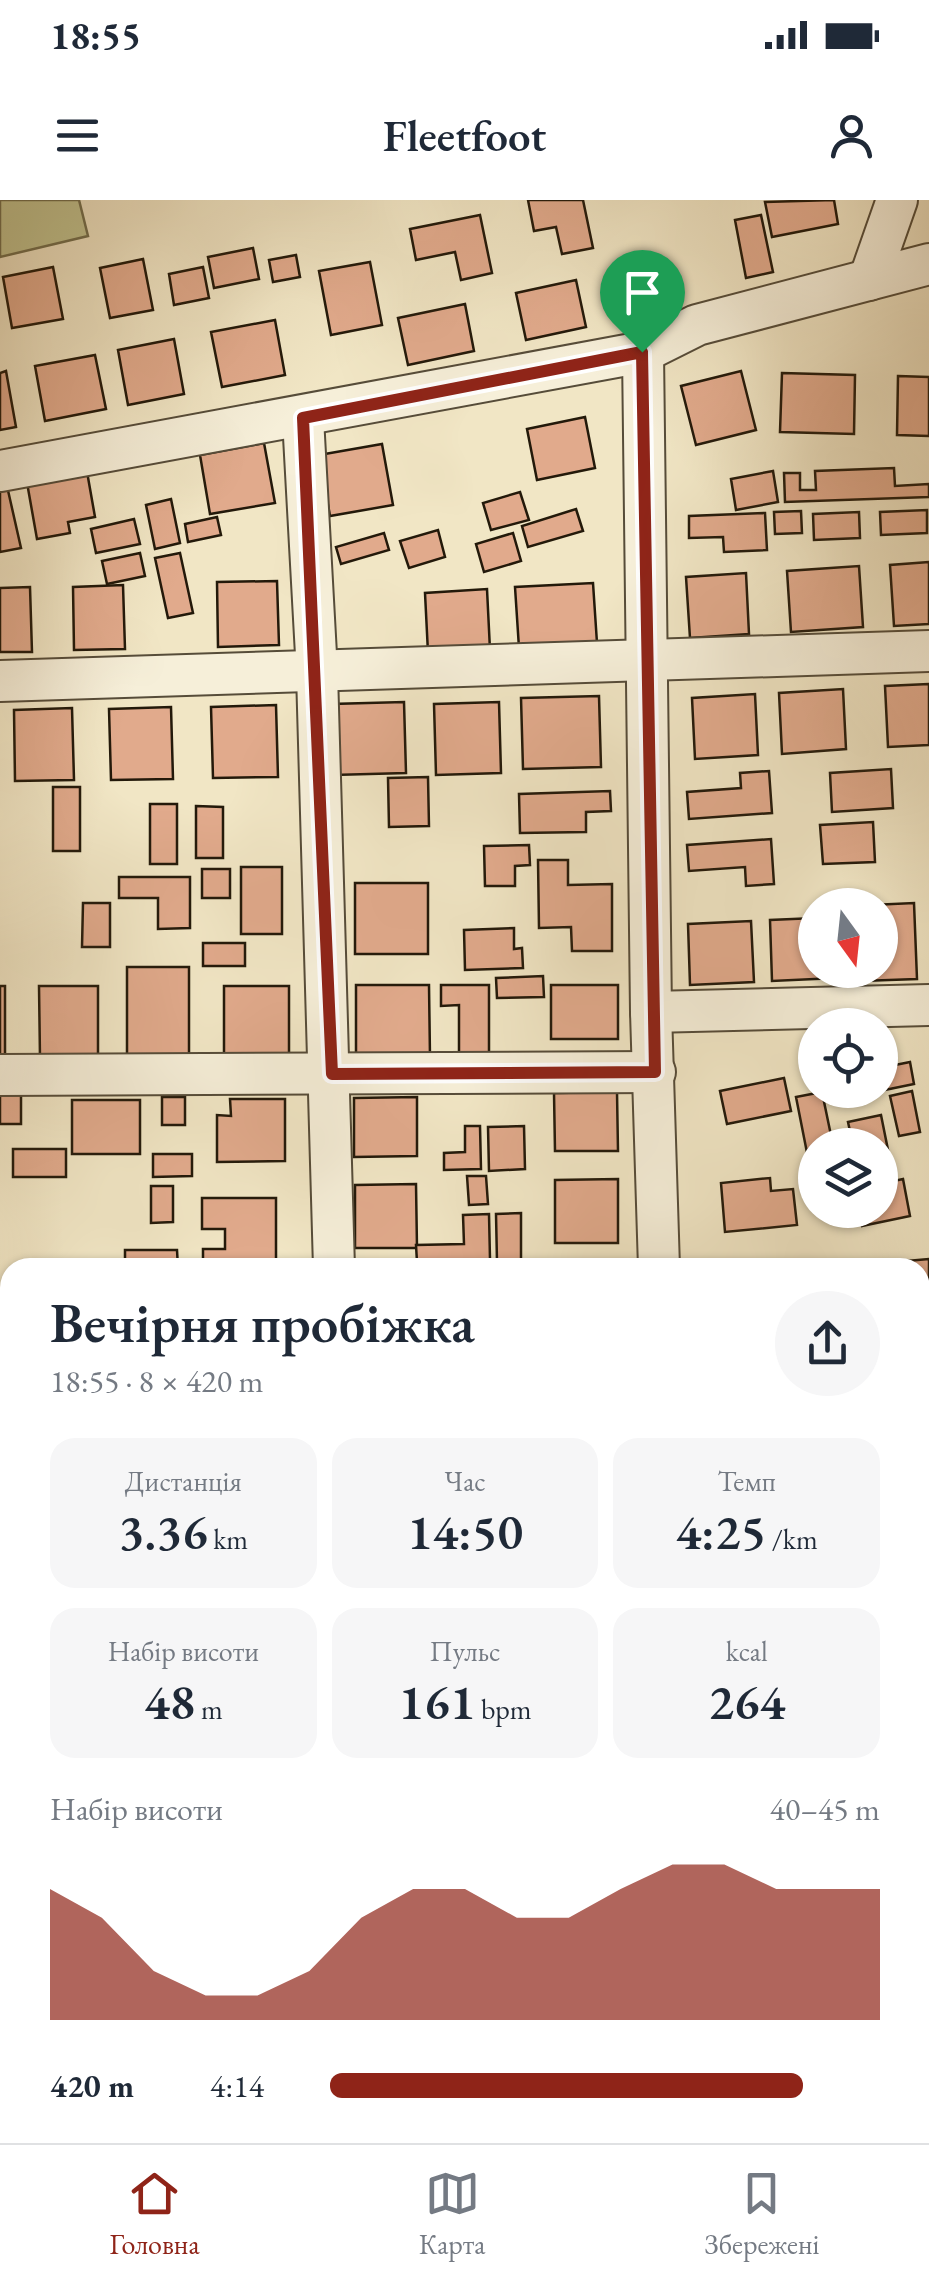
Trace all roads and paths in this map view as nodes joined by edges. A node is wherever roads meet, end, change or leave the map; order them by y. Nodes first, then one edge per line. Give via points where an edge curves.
1 (897, 200) edge
2 (929, 264) edge
3 (869, 280) junction
4 (642, 352) junction
5 (303, 418) junction
6 (0, 471) edge
7 (929, 651) edge
8 (645, 663) junction
9 (317, 673) junction
10 (0, 681) edge
11 (929, 1005) edge
12 (651, 1012) junction
13 (655, 1072) junction
14 (332, 1074) junction
15 (0, 1075) edge
16 (334, 1258) edge
17 (659, 1258) edge

1 - 3 street
2 - 3 street
3 - 4 street via 697,325
4 - 5 street
4 - 8 street
5 - 6 street
5 - 9 street
7 - 8 street
8 - 9 street
8 - 12 street
9 - 10 street
9 - 14 street
11 - 12 street
12 - 13 street
13 - 14 street
13 - 17 street
14 - 15 street
14 - 16 street

